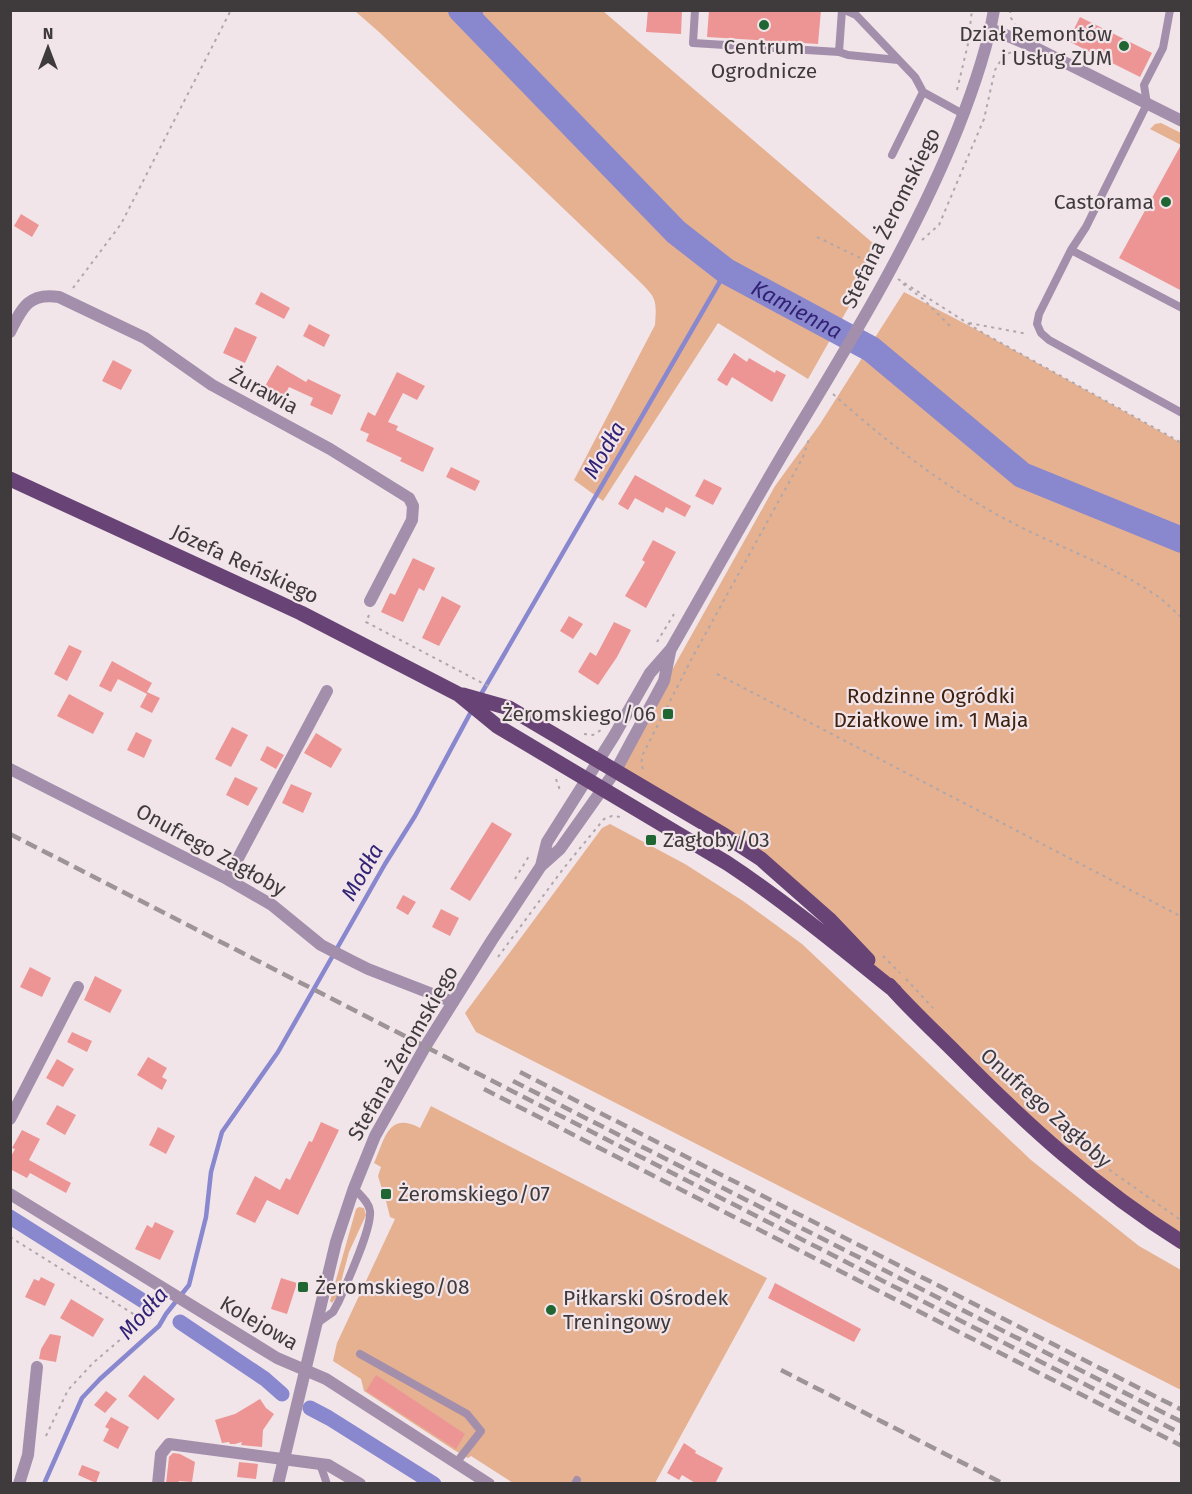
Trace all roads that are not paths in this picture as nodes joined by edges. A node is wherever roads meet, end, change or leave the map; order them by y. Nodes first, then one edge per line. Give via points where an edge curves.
1 (694, 10) edge
2 (843, 10) edge
3 (994, 10) edge
4 (1170, 10) edge
5 (991, 29) junction
6 (840, 52) junction
7 (898, 60) junction
8 (923, 92) junction
9 (1148, 104) junction
10 (963, 114) junction
11 (1182, 121) edge
12 (892, 155) dead end
13 (1071, 250) junction
14 (1182, 308) edge
15 (10, 332) edge
16 (1182, 413) edge
17 (10, 479) edge
18 (370, 601) road end
19 (671, 649) junction
20 (327, 691) dead end
21 (458, 694) junction
22 (599, 759) junction
23 (10, 769) edge
24 (616, 770) junction
25 (586, 779) junction
26 (604, 789) junction
27 (541, 866) junction
28 (227, 879) junction
29 (78, 987) dead end
30 (895, 991) junction
31 (453, 1002) junction
32 (10, 1119) edge
33 (354, 1188) junction
34 (10, 1194) edge
35 (1182, 1242) edge
36 (315, 1324) junction
37 (360, 1354) dead end
38 (38, 1368) dead end
39 (305, 1370) junction
40 (283, 1459) junction
41 (456, 1463) junction
42 (320, 1464) junction
43 (19, 1484) edge
44 (158, 1484) edge
45 (278, 1484) edge
46 (327, 1484) edge
47 (360, 1484) edge
48 (489, 1484) edge

1 - 6 lane via 693,43
2 - 6 lane
2 - 7 lane via 856,15
3 - 5 street, Stefana Żeromskiego
4 - 9 lane via 1162,48 1144,85
5 - 9 street via 1034,46
5 - 10 street, Stefana Żeromskiego
6 - 7 lane
7 - 8 lane
8 - 10 lane
8 - 12 lane
9 - 11 street
9 - 13 lane
10 - 19 street, Stefana Żeromskiego via 932,190 878,294
13 - 14 lane
13 - 16 lane via 1039,314 1037,324 1041,333
15 - 18 street, Żurawia via 26,304 38,297 49,295 66,301 145,338 212,385 330,449 409,498 412,520
17 - 21 main road, Józefa Reńskiego via 301,614
19 - 22 street, Stefana Żeromskiego via 650,674
19 - 24 street, Stefana Żeromskiego via 664,681
20 - 28 street
21 - 22 main road, Józefa Reńskiego via 509,708
21 - 25 main road, Józefa Reńskiego via 497,726
22 - 24 main road, Józefa Reńskiego
22 - 25 street, Stefana Żeromskiego
23 - 28 street, Onufrego Zagłoby
24 - 26 street, Stefana Żeromskiego
24 - 30 main road, Onufrego Zagłoby via 761,859 830,919
25 - 26 main road, Józefa Reńskiego
25 - 27 street, Stefana Żeromskiego via 547,842
26 - 27 street, Stefana Żeromskiego via 560,849
26 - 30 main road, Onufrego Zagłoby via 762,886
27 - 31 street, Stefana Żeromskiego
28 - 31 street, Onufrego Zagłoby via 272,905 321,945 368,969
29 - 32 street
30 - 35 main road, Onufrego Zagłoby via 1051,1145 1126,1205
31 - 33 street, Stefana Żeromskiego via 391,1105
33 - 36 street, Stefana Żeromskiego
33 - 36 lane via 368,1204 369,1225 333,1312
34 - 39 street, Kolejowa via 164,1293
36 - 39 street, Stefana Żeromskiego
37 - 41 lane via 467,1414 481,1431
38 - 43 street via 28,1455
39 - 40 street, Stefana Żeromskiego
39 - 41 street, Kolejowa via 326,1379
40 - 42 street
40 - 44 street via 169,1444 161,1454
40 - 45 street, Stefana Żeromskiego
41 - 48 street, Kolejowa
42 - 46 lane
42 - 47 street

